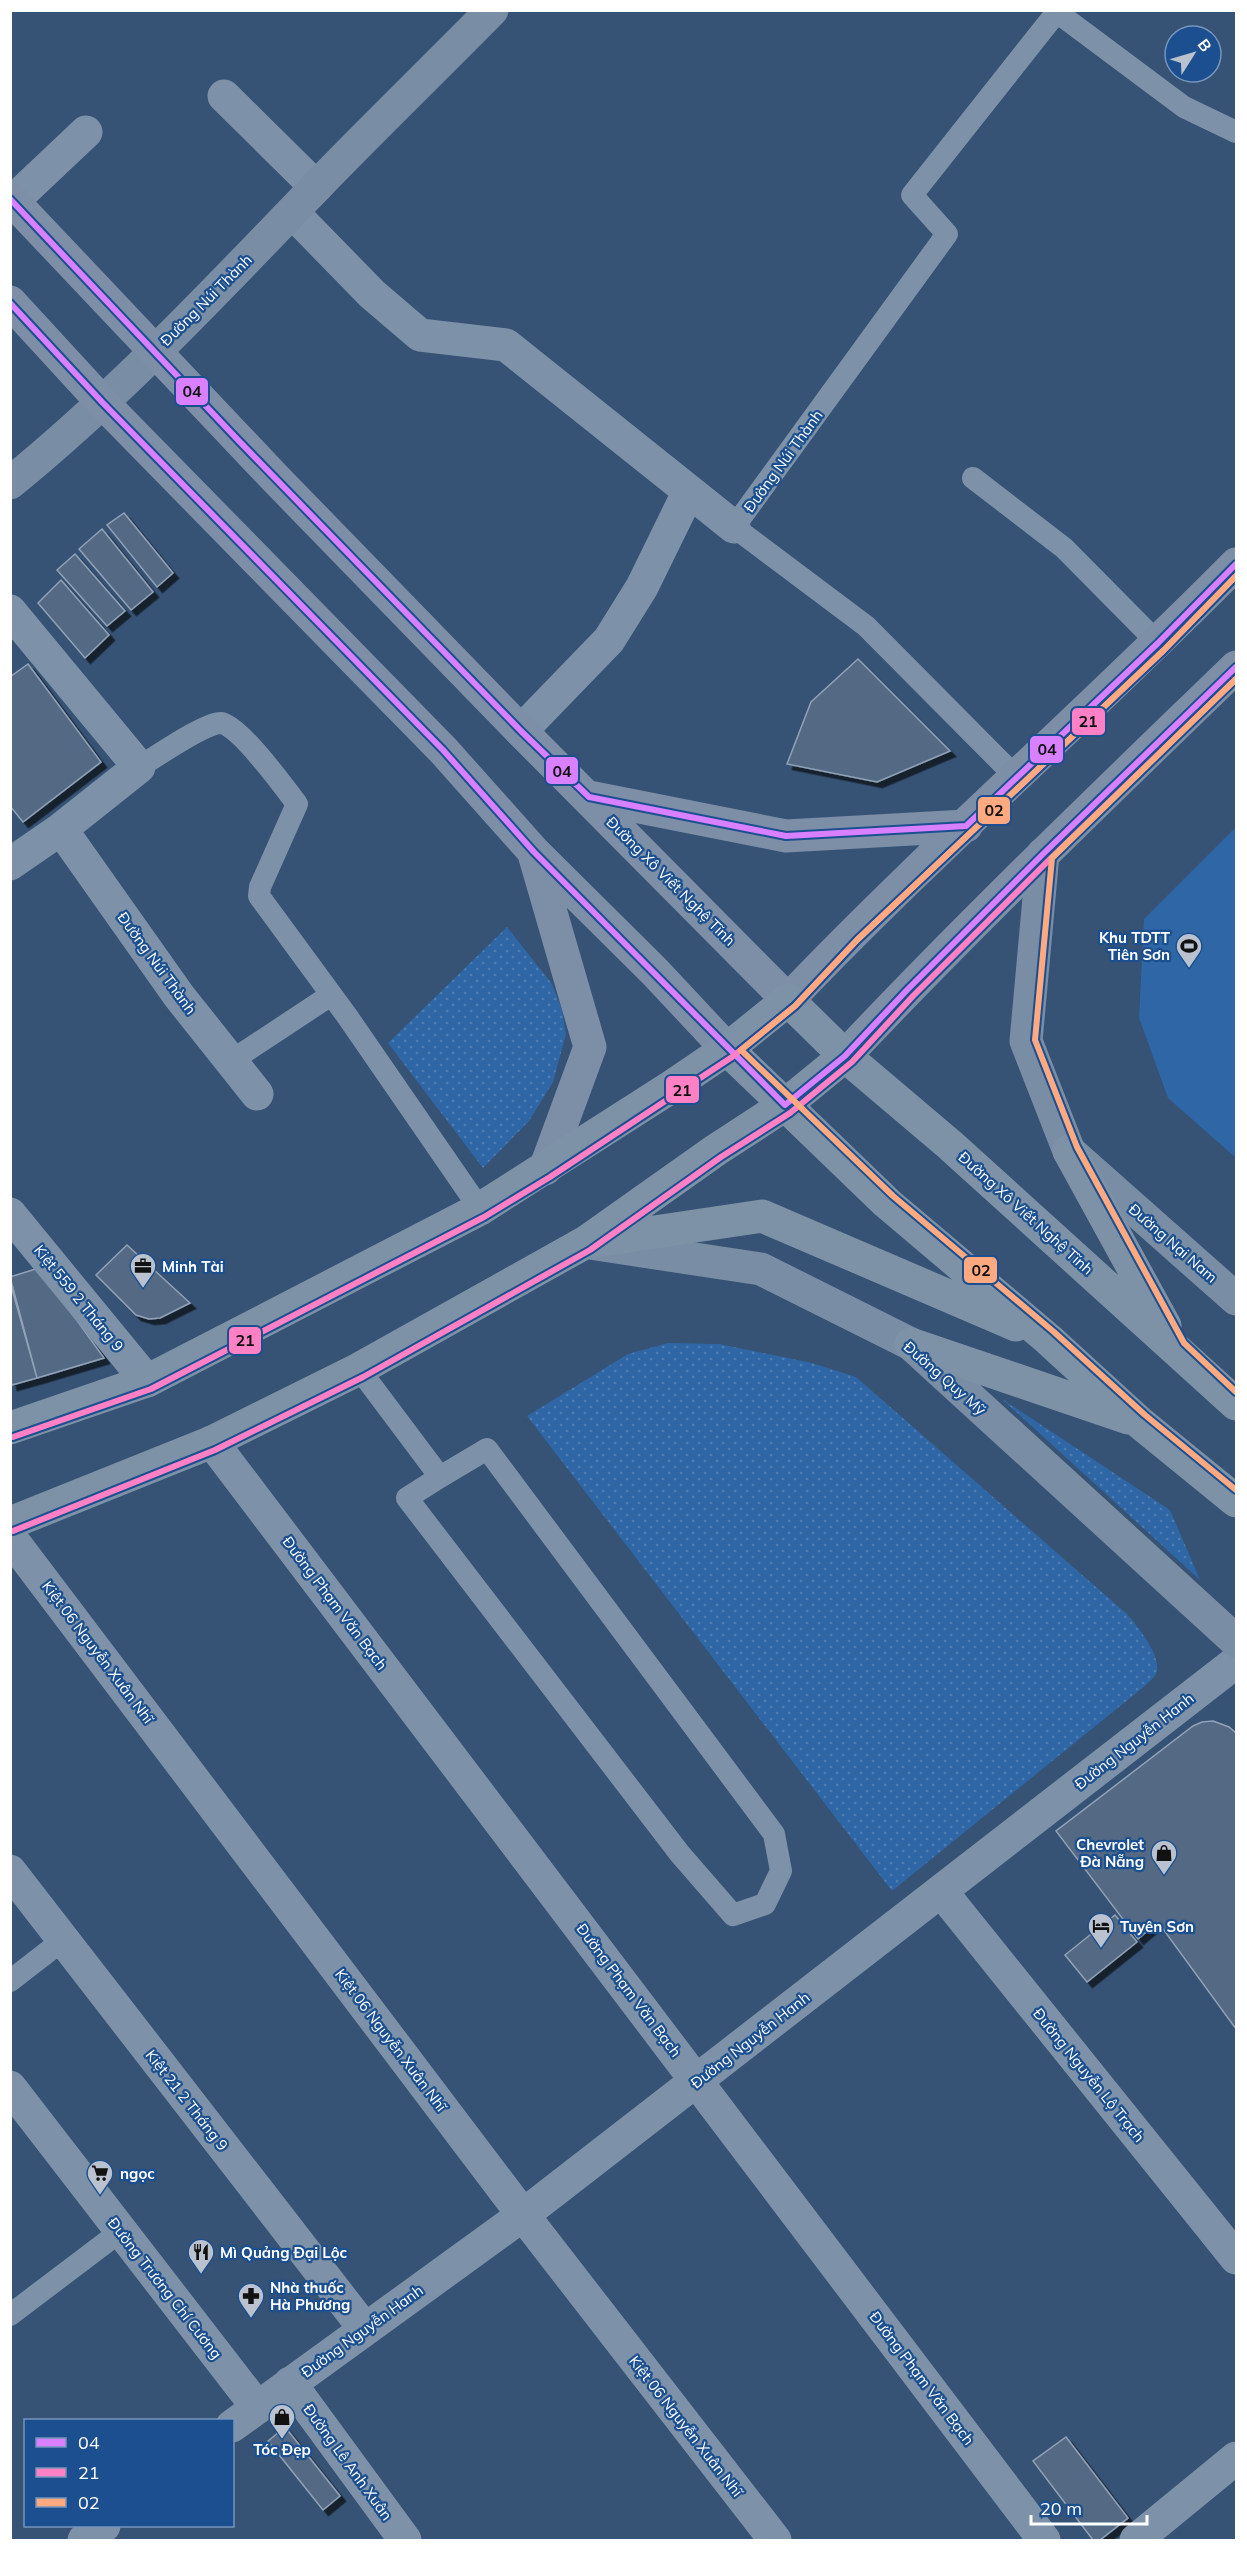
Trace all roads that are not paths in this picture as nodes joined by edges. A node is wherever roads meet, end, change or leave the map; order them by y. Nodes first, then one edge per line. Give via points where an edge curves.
1 (492, 10) edge
2 (1055, 12) edge
3 (224, 96) dead end
4 (86, 132) dead end
5 (1236, 132) edge
6 (316, 187) junction
7 (12, 200) edge
8 (293, 213) junction
9 (10, 302) edge
10 (156, 350) junction
11 (102, 402) junction
12 (973, 478) dead end
13 (10, 483) edge
14 (689, 491) junction
15 (734, 527) junction
16 (1236, 564) edge
17 (10, 611) edge
18 (1158, 643) junction
19 (1236, 667) edge
20 (521, 731) junction
21 (139, 767) junction
22 (1017, 778) junction
23 (589, 797) junction
24 (966, 826) junction
25 (61, 829) junction
26 (534, 852) junction
27 (1043, 854) junction
28 (10, 864) edge
29 (331, 995) junction
30 (788, 1000) junction
31 (727, 1049) junction
32 (845, 1056) junction
33 (231, 1061) junction
34 (257, 1094) dead end
35 (785, 1105) junction
36 (1069, 1151) junction
37 (545, 1169) junction
38 (480, 1209) junction
39 (10, 1214) edge
40 (586, 1242) junction
41 (1236, 1299) edge
42 (1048, 1339) junction
43 (911, 1344) junction
44 (1177, 1349) junction
45 (359, 1369) junction
46 (147, 1381) junction
47 (1236, 1404) edge
48 (1139, 1422) junction
49 (10, 1428) edge
50 (212, 1442) junction
51 (440, 1478) junction
52 (1236, 1501) edge
53 (10, 1523) edge
54 (10, 1537) edge
55 (1236, 1641) edge
56 (1236, 1662) edge
57 (10, 1870) edge
58 (941, 1891) junction
59 (63, 1940) junction
60 (10, 1981) edge
61 (698, 2081) junction
62 (10, 2087) edge
63 (523, 2215) junction
64 (121, 2231) junction
65 (1236, 2258) edge
66 (10, 2315) edge
67 (364, 2328) junction
68 (290, 2384) junction
69 (245, 2417) edge
70 (1236, 2458) edge
71 (103, 2527) edge
72 (105, 2527) edge
73 (84, 2541) edge
74 (116, 2541) edge
75 (405, 2541) edge
76 (775, 2541) edge
77 (1044, 2541) edge
78 (1136, 2541) edge

1 - 6 street, Đường Núi Thành
2 - 5 lane via 1184,107
2 - 15 lane, Đường Núi Thành via 912,195 947,234
3 - 6 street
4 - 7 street
6 - 8 street, Đường Núi Thành
7 - 10 main road, Đường Xô Viết Nghệ Tĩnh
8 - 10 street, Đường Núi Thành
8 - 14 street, Đường Núi Thành via 372,294 420,335 506,345
9 - 11 main road
10 - 11 street, Đường Núi Thành
10 - 20 main road, Đường Xô Viết Nghệ Tĩnh via 238,440
11 - 13 street, Đường Núi Thành
11 - 26 main road via 436,743
12 - 18 lane via 1064,548
14 - 15 street, Đường Núi Thành
14 - 20 street via 642,587 609,640
15 - 22 lane via 866,626
16 - 18 main road
17 - 21 street
18 - 22 main road
19 - 27 main road
20 - 23 main road, Đường Xô Viết Nghệ Tĩnh
21 - 25 street
21 - 29 lane via 220,723 231,726 266,764 297,804 260,887 260,896
22 - 24 main road
23 - 24 main road via 786,836
23 - 30 main road, Đường Xô Viết Nghệ Tĩnh
24 - 30 main road via 850,934
25 - 28 street
25 - 33 street, Đường Núi Thành via 179,996
26 - 31 main road via 656,972
26 - 37 main road via 590,1047
27 - 32 main road
27 - 36 street, Đường Nại Nam via 1026,1041
29 - 33 lane
29 - 38 lane
30 - 31 highway
30 - 32 highway, Đường Xô Viết Nghệ Tĩnh
31 - 35 highway
31 - 37 highway
32 - 35 highway
32 - 44 highway, Đường Xô Viết Nghệ Tĩnh
33 - 34 street, Đường Núi Thành
35 - 40 highway
35 - 42 highway via 887,1203
36 - 41 street, Đường Nại Nam
36 - 44 highway
37 - 38 highway
38 - 46 highway
39 - 46 street, Kiệt 559 2 Tháng 9
40 - 42 highway via 762,1216
40 - 43 street, Đường Quy Mỹ via 761,1269
40 - 45 highway
42 - 48 highway
43 - 48 highway
43 - 55 street, Đường Quy Mỹ
44 - 47 highway, Đường Xô Viết Nghệ Tĩnh
45 - 50 highway
45 - 51 lane
46 - 49 highway
48 - 52 highway
50 - 53 highway
50 - 61 street, Đường Phạm Văn Bạch
51 - 51 lane via 487,1449 774,1834 781,1871 765,1904 733,1915 680,1854 406,1498
54 - 63 street, Kiệt 06 Nguyễn Xuân Nhĩ
56 - 58 street, Đường Nguyễn Hanh
57 - 59 street, Kiệt 21 2 Tháng 9
58 - 61 street, Đường Nguyễn Hanh
58 - 65 street, Đường Nguyễn Lộ Trạch
59 - 60 lane
59 - 67 street, Kiệt 21 2 Tháng 9
61 - 63 street, Đường Nguyễn Hanh
61 - 77 street, Đường Phạm Văn Bạch
62 - 64 street, Đường Trương Chí Cương
63 - 67 street, Đường Nguyễn Hanh
63 - 76 street, Kiệt 06 Nguyễn Xuân Nhĩ
64 - 66 lane
64 - 69 street, Đường Trương Chí Cương
67 - 68 street, Đường Nguyễn Hanh
68 - 69 street, Đường Nguyễn Hanh
68 - 75 street, Đường Lê Anh Xuân
70 - 78 street
71 - 73 street
72 - 74 lane

